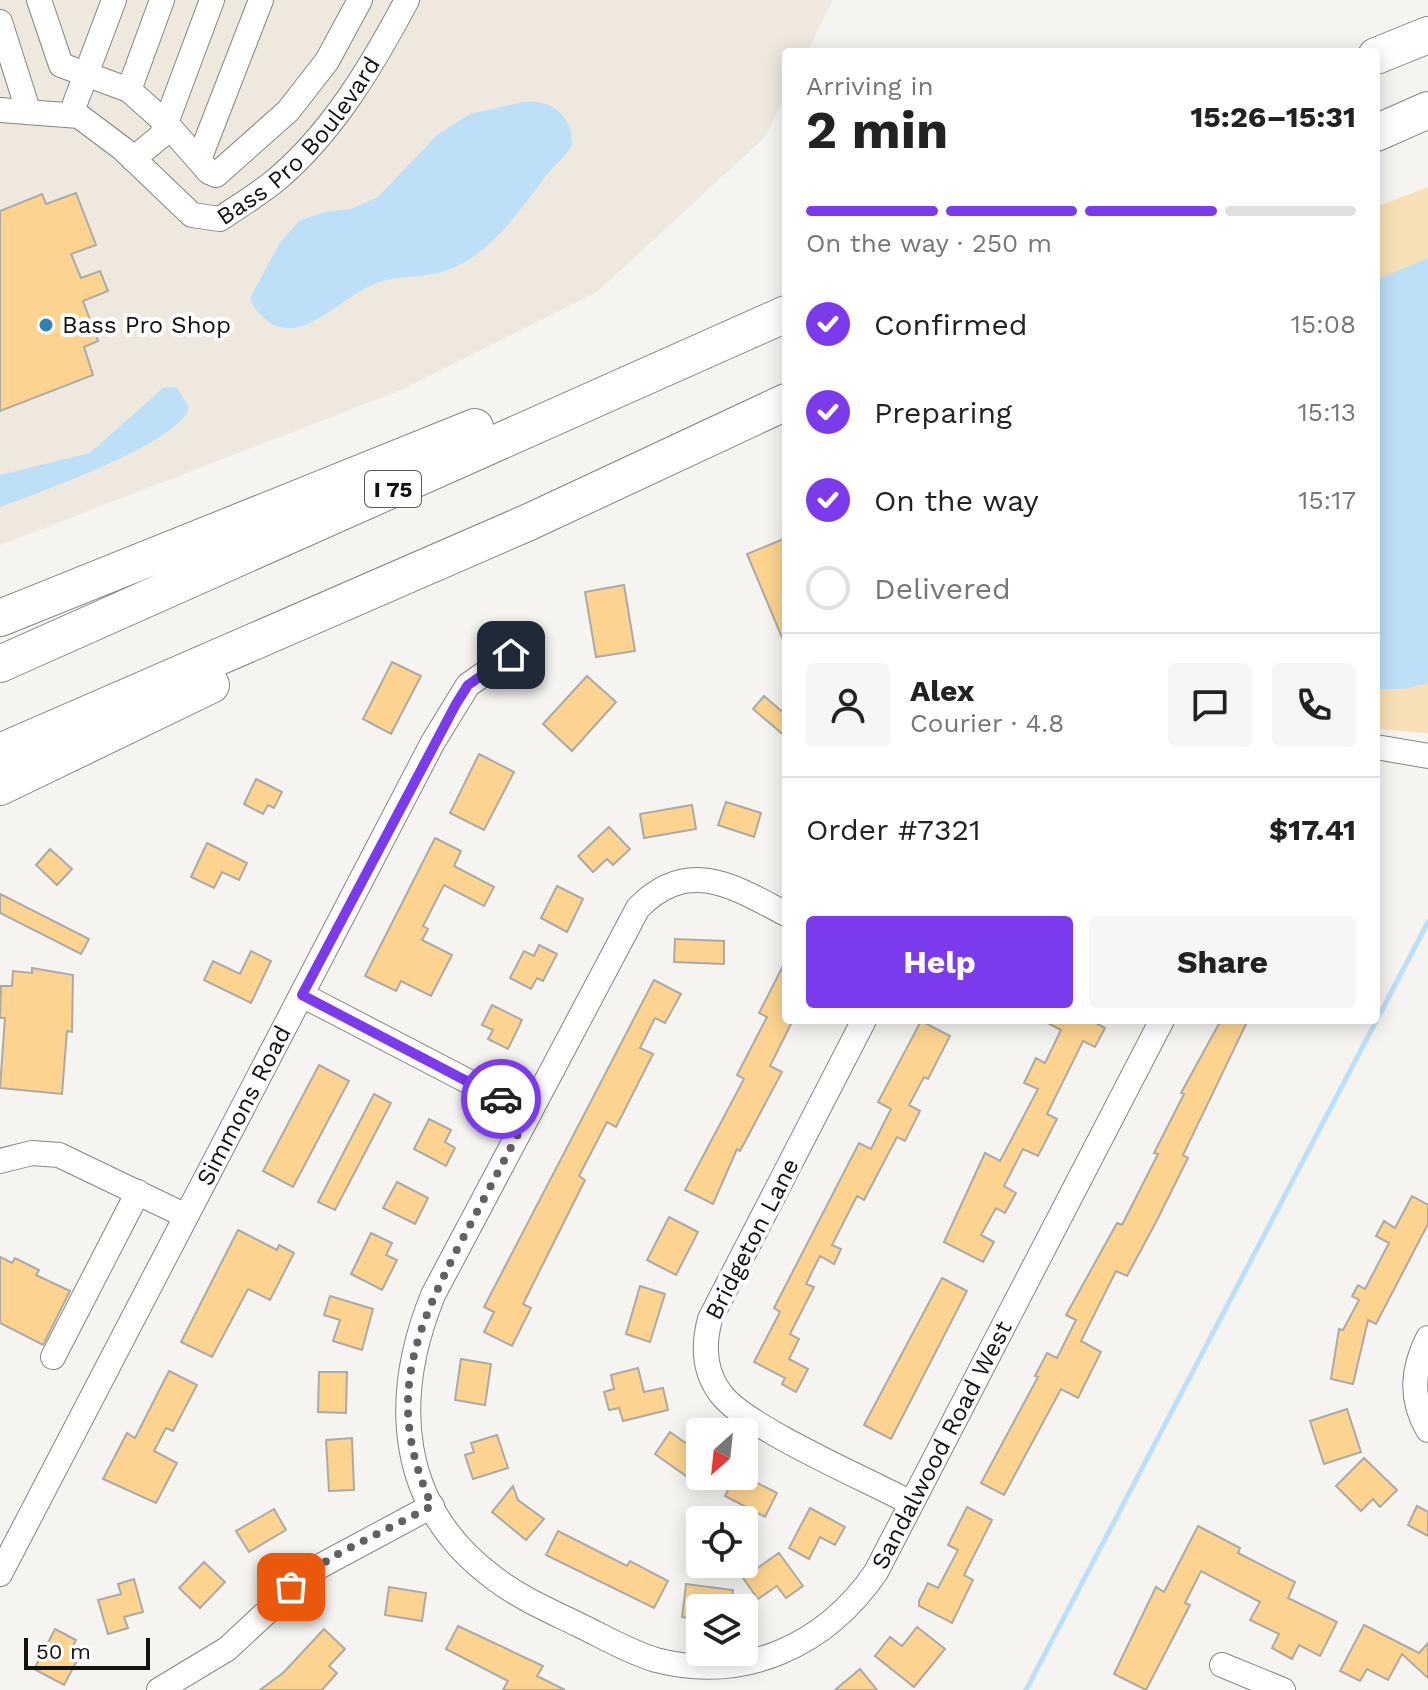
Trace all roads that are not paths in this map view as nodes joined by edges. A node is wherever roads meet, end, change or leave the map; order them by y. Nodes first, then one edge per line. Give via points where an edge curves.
1 (39, 0) edge
2 (114, 0) edge
3 (162, 0) edge
4 (212, 0) edge
5 (261, 0) edge
6 (360, 0) edge
7 (407, 0) edge
8 (0, 22) edge
9 (1428, 35) edge
10 (1380, 54) edge
11 (88, 72) junction
12 (129, 90) junction
13 (0, 110) edge
14 (28, 110) junction
15 (1428, 110) edge
16 (71, 114) junction
17 (166, 123) junction
18 (1380, 131) edge
19 (200, 157) junction
20 (133, 159) junction
21 (782, 316) edge
22 (748, 331) junction
23 (782, 404) edge
24 (529, 522) junction
25 (0, 618) edge
26 (511, 655) dead end
27 (0, 664) edge
28 (1380, 748) edge
29 (0, 752) edge
30 (1428, 756) edge
31 (0, 787) edge
32 (782, 912) edge
33 (302, 995) junction
34 (862, 1024) edge
35 (1160, 1024) edge
36 (529, 1113) junction
37 (0, 1161) edge
38 (138, 1192) junction
39 (186, 1216) junction
40 (1428, 1338) edge
41 (53, 1357) dead end
42 (1428, 1430) edge
43 (911, 1503) junction
44 (432, 1506) junction
45 (0, 1521) edge
46 (22, 1532) junction
47 (0, 1574) edge
48 (1222, 1665) dead end
49 (159, 1690) edge
50 (1283, 1690) edge

1 - 11 street via 58,60
2 - 11 street
3 - 12 street
4 - 17 street
5 - 19 street
6 - 19 street via 327,61 266,134 216,175
7 - 20 street, Bass Pro Boulevard via 331,122 277,179 220,219 192,215
8 - 14 street
9 - 10 highway
11 - 12 street
11 - 16 street
12 - 17 street
13 - 14 street, Bass Pro Boulevard
14 - 16 street, Bass Pro Boulevard
15 - 18 highway
16 - 20 street, Bass Pro Boulevard
17 - 19 street
17 - 20 street via 161,136
21 - 22 highway, I 75
22 - 25 highway via 623,368
22 - 27 highway, I 75
23 - 24 highway
24 - 29 highway
24 - 31 highway via 486,554
26 - 33 street, Simmons Road via 468,685
28 - 30 street
32 - 36 street, Sandalwood Road West via 732,886 706,880 669,886 647,899 630,919
33 - 36 street
33 - 39 street, Simmons Road
34 - 43 street, Bridgeton Lane via 710,1319 706,1359 714,1384 742,1414
35 - 43 street, Sandalwood Road West
36 - 44 street, Sandalwood Road West via 433,1295 412,1354 408,1429 419,1478
37 - 38 street via 32,1153 59,1155
38 - 39 street
38 - 41 street
39 - 46 street, Simmons Road
40 - 42 street via 1414,1381
43 - 44 street, Sandalwood Road West via 862,1593 825,1629 780,1654 730,1666 678,1665 584,1628 493,1578 457,1543
44 - 49 street via 311,1571 227,1649
45 - 46 street
46 - 47 street, Simmons Road
48 - 50 street

